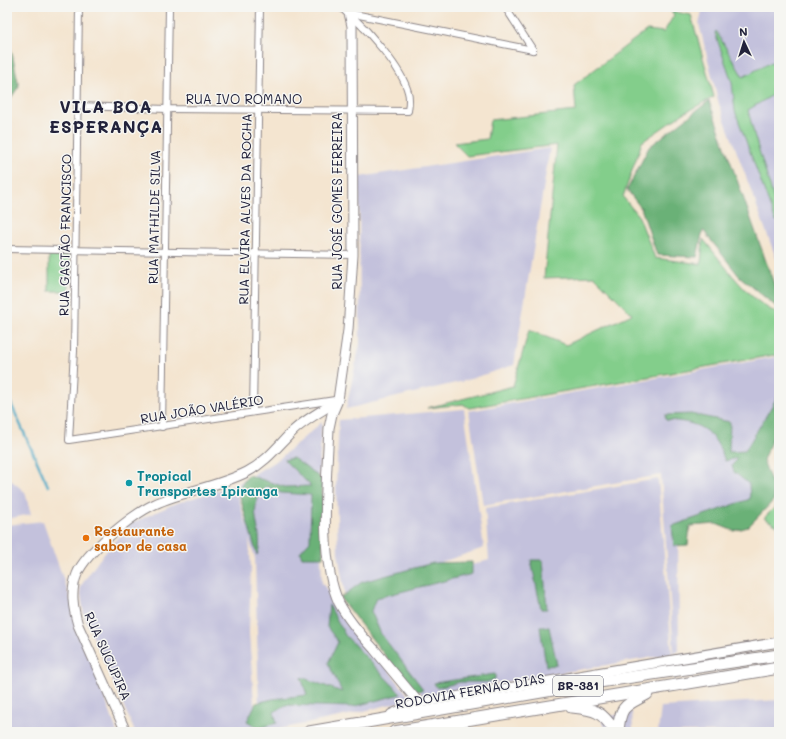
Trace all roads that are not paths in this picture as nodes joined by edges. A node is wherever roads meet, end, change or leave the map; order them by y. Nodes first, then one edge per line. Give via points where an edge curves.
1 (79, 7) edge
2 (169, 7) edge
3 (260, 7) edge
4 (505, 7) edge
5 (346, 10) edge
6 (79, 106) junction
7 (258, 109) junction
8 (167, 110) junction
9 (351, 111) junction
10 (7, 249) edge
11 (75, 250) junction
12 (165, 251) junction
13 (256, 252) junction
14 (352, 255) junction
15 (338, 400) junction
16 (253, 412) junction
17 (162, 427) junction
18 (69, 440) joint
19 (779, 642) edge
20 (779, 655) edge
21 (779, 668) edge
22 (656, 689) junction
23 (419, 703) junction
24 (556, 705) junction
25 (377, 721) junction
26 (448, 723) junction
27 (126, 732) edge
28 (309, 732) edge
29 (394, 732) edge
30 (421, 732) edge
31 (617, 732) edge

1 - 6 street, RUA GASTÃO FRANCISCO
2 - 8 street, RUA MATHILDE SILVA
3 - 7 street, RUA ELVIRA ALVES DA ROCHA
4 - 5 street via 533,50
5 - 9 street, RUA JOSÉ GOMES FERREIRA via 352,26
5 - 9 street, RUA IVO ROMANO via 366,29 394,66 408,90 410,101 408,111
6 - 8 street, RUA IVO ROMANO
6 - 11 street, RUA GASTÃO FRANCISCO
7 - 8 street, RUA IVO ROMANO
7 - 9 street, RUA IVO ROMANO
7 - 13 street, RUA ELVIRA ALVES DA ROCHA
8 - 12 street, RUA MATHILDE SILVA
9 - 14 street, RUA JOSÉ GOMES FERREIRA
10 - 11 street
11 - 12 street
11 - 18 street, RUA GASTÃO FRANCISCO via 74,351
12 - 13 street
12 - 17 street, RUA MATHILDE SILVA
13 - 14 street
13 - 16 street, RUA ELVIRA ALVES DA ROCHA
14 - 15 street, RUA JOSÉ GOMES FERREIRA via 348,330
15 - 16 street, RUA JOÃO VALÉRIO
15 - 23 street, RUA JOSÉ GOMES FERREIRA via 329,428 327,470 326,530 334,590 356,629
15 - 27 street, RUA SUCUPIRA via 292,432 265,460 247,472 156,503 141,511 98,547 77,573 72,593 78,625
16 - 17 street, RUA JOÃO VALÉRIO
17 - 18 street, RUA JOÃO VALÉRIO
19 - 23 street, RODOVIA FERNÃO DIAS / BR-381
20 - 25 highway, RODOVIA FERNÃO DIAS / BR-381 via 599,682
21 - 22 highway, RODOVIA FERNÃO DIAS / BR-381
22 - 24 highway, RODOVIA FERNÃO DIAS / BR-381
22 - 31 highway via 622,709
23 - 25 highway
24 - 26 highway, RODOVIA FERNÃO DIAS / BR-381
24 - 31 highway, BR-381 via 599,712
25 - 28 highway, RODOVIA FERNÃO DIAS / BR-381
26 - 29 highway, RODOVIA FERNÃO DIAS / BR-381
26 - 30 highway

